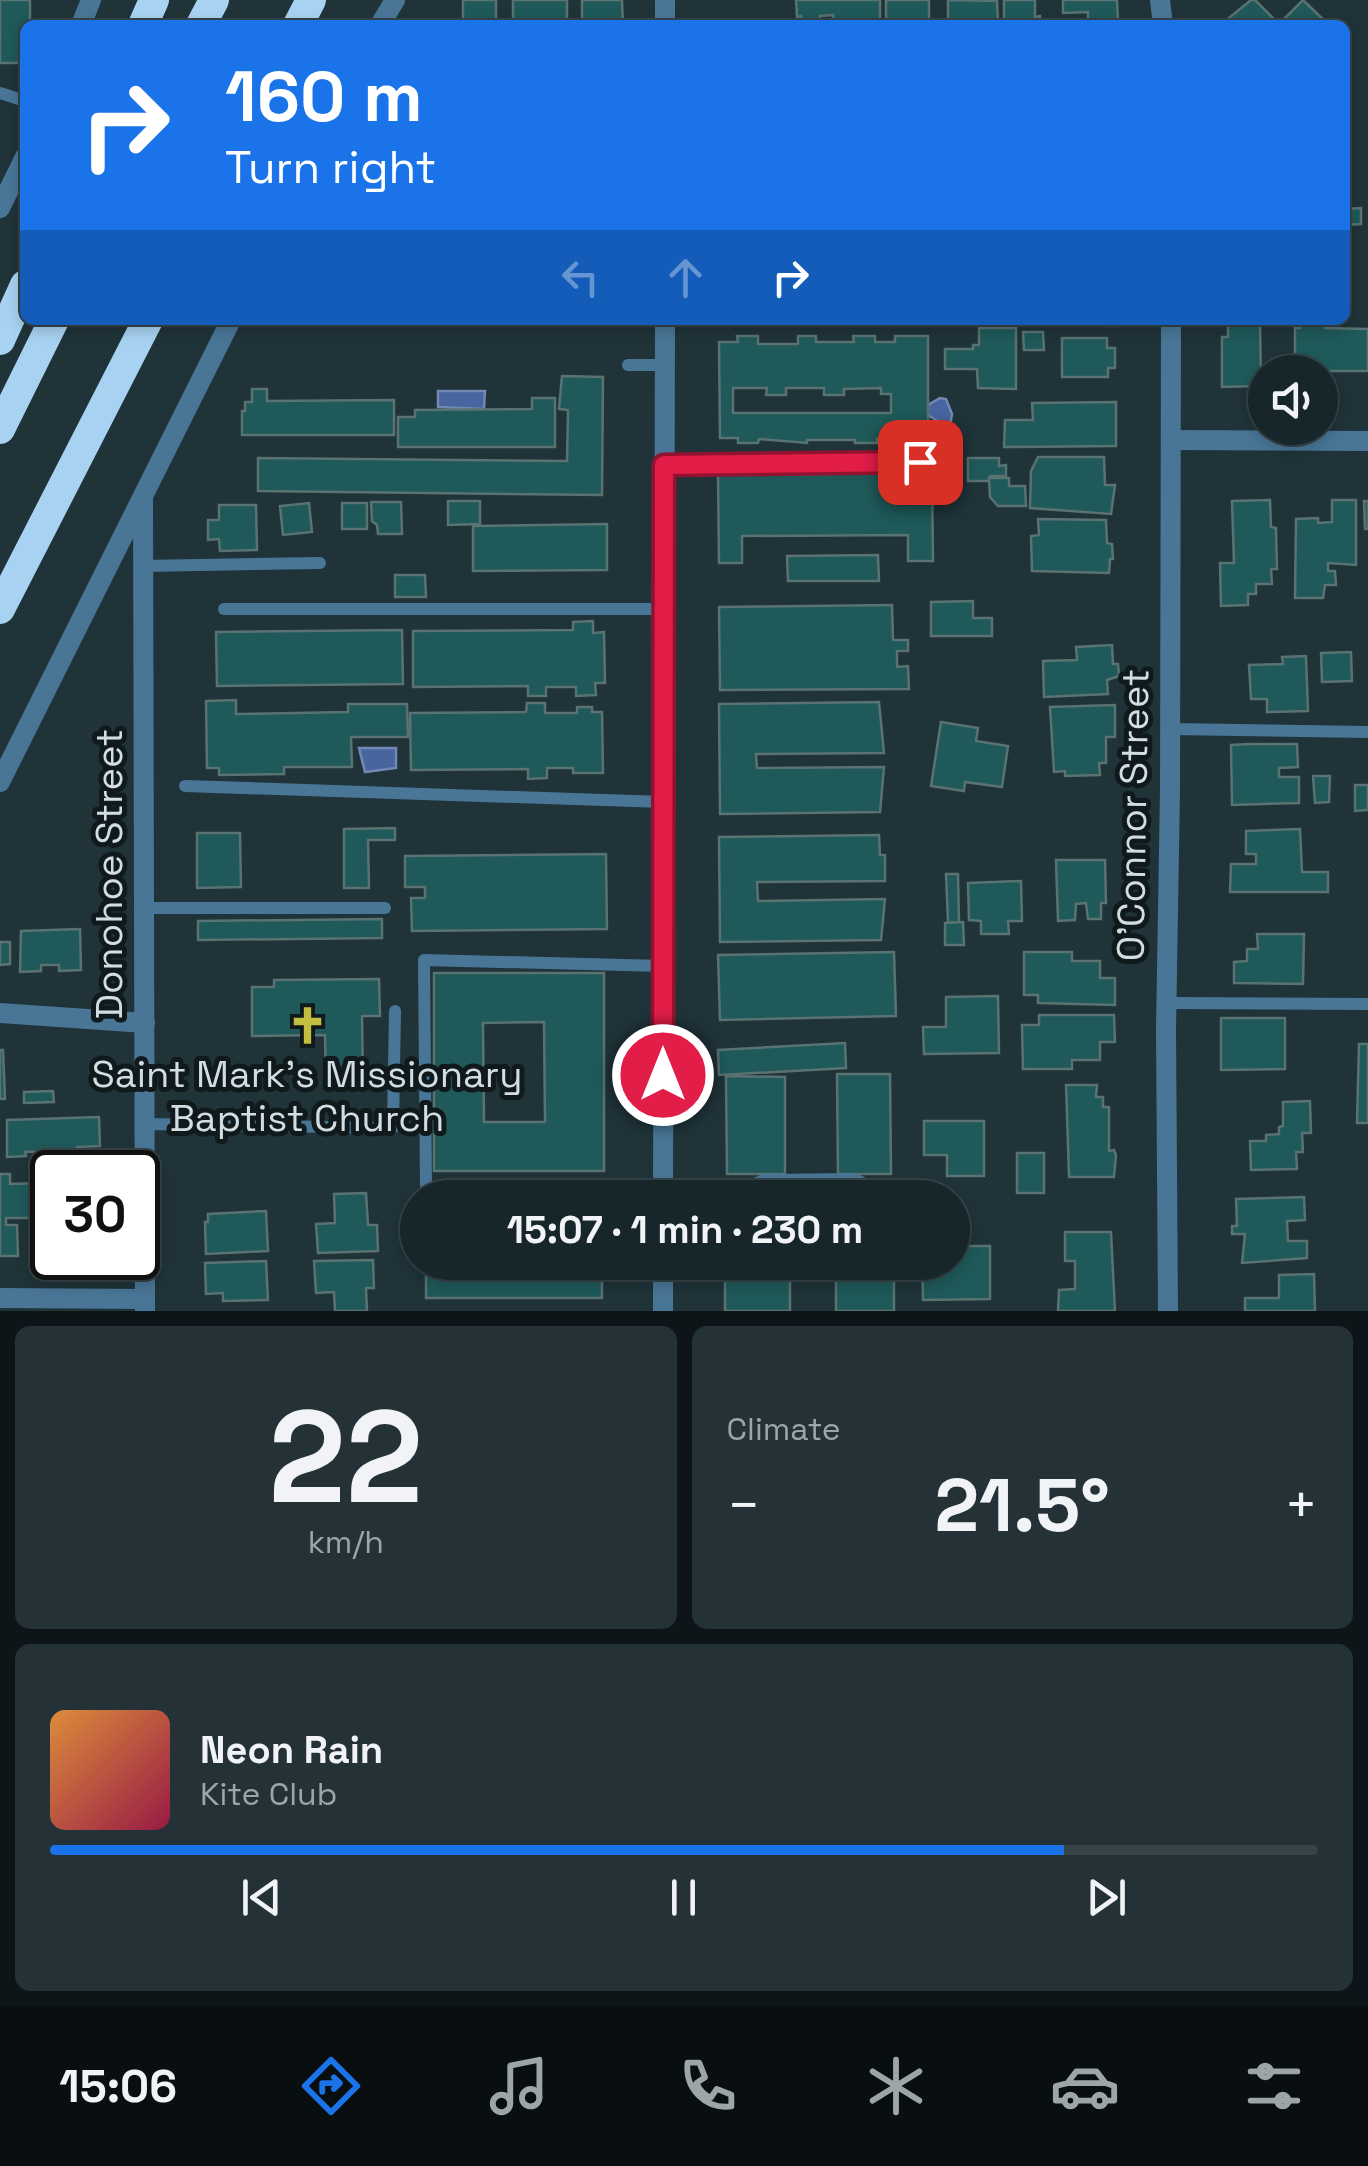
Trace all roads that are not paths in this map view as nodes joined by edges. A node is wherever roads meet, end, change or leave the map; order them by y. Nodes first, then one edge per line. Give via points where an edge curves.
1 (20, 167) edge
2 (0, 208) edge
3 (20, 296) edge
4 (52, 325) edge
5 (145, 325) edge
6 (229, 325) edge
7 (664, 325) edge
8 (1171, 325) edge
9 (0, 340) edge
10 (628, 365) dead end
11 (664, 365) junction
12 (0, 429) edge
13 (1171, 440) junction
14 (1368, 441) edge
15 (920, 462) dead end
16 (664, 465) junction
17 (143, 497) junction
18 (320, 564) dead end
19 (142, 566) junction
20 (224, 609) dead end
21 (664, 609) junction
22 (0, 610) edge
23 (1170, 729) junction
24 (1368, 732) edge
25 (0, 782) edge
26 (185, 786) dead end
27 (664, 802) junction
28 (144, 908) junction
29 (385, 908) dead end
30 (663, 966) junction
31 (1166, 1003) junction
32 (1368, 1004) edge
33 (395, 1011) dead end
34 (0, 1013) edge
35 (145, 1022) junction
36 (145, 1124) junction
37 (426, 1180) edge
38 (663, 1180) edge
39 (764, 1180) edge
40 (858, 1180) edge
41 (663, 1280) edge
42 (0, 1298) edge
43 (145, 1305) edge
44 (662, 1311) edge
45 (1168, 1311) edge

1 - 2 street
3 - 9 highway
4 - 12 highway
5 - 22 highway
6 - 17 street
7 - 11 street
8 - 13 street, O'Connor Street
10 - 11 lane
11 - 16 street
13 - 14 street
13 - 23 street, O'Connor Street
15 - 16 lane
16 - 21 street
17 - 19 street, Donohoe Street
17 - 25 street
18 - 19 lane
19 - 28 street, Donohoe Street
20 - 21 lane
21 - 27 street
23 - 24 lane
23 - 31 street, O'Connor Street
26 - 27 lane
27 - 30 street
28 - 29 lane
28 - 35 street, Donohoe Street
30 - 37 lane via 424,960
30 - 38 street
31 - 32 lane
31 - 45 street, O'Connor Street
33 - 36 lane via 393,1128
34 - 35 street
35 - 36 street, Donohoe Street
36 - 43 street, Donohoe Street
39 - 40 lane
41 - 44 street
42 - 43 street

